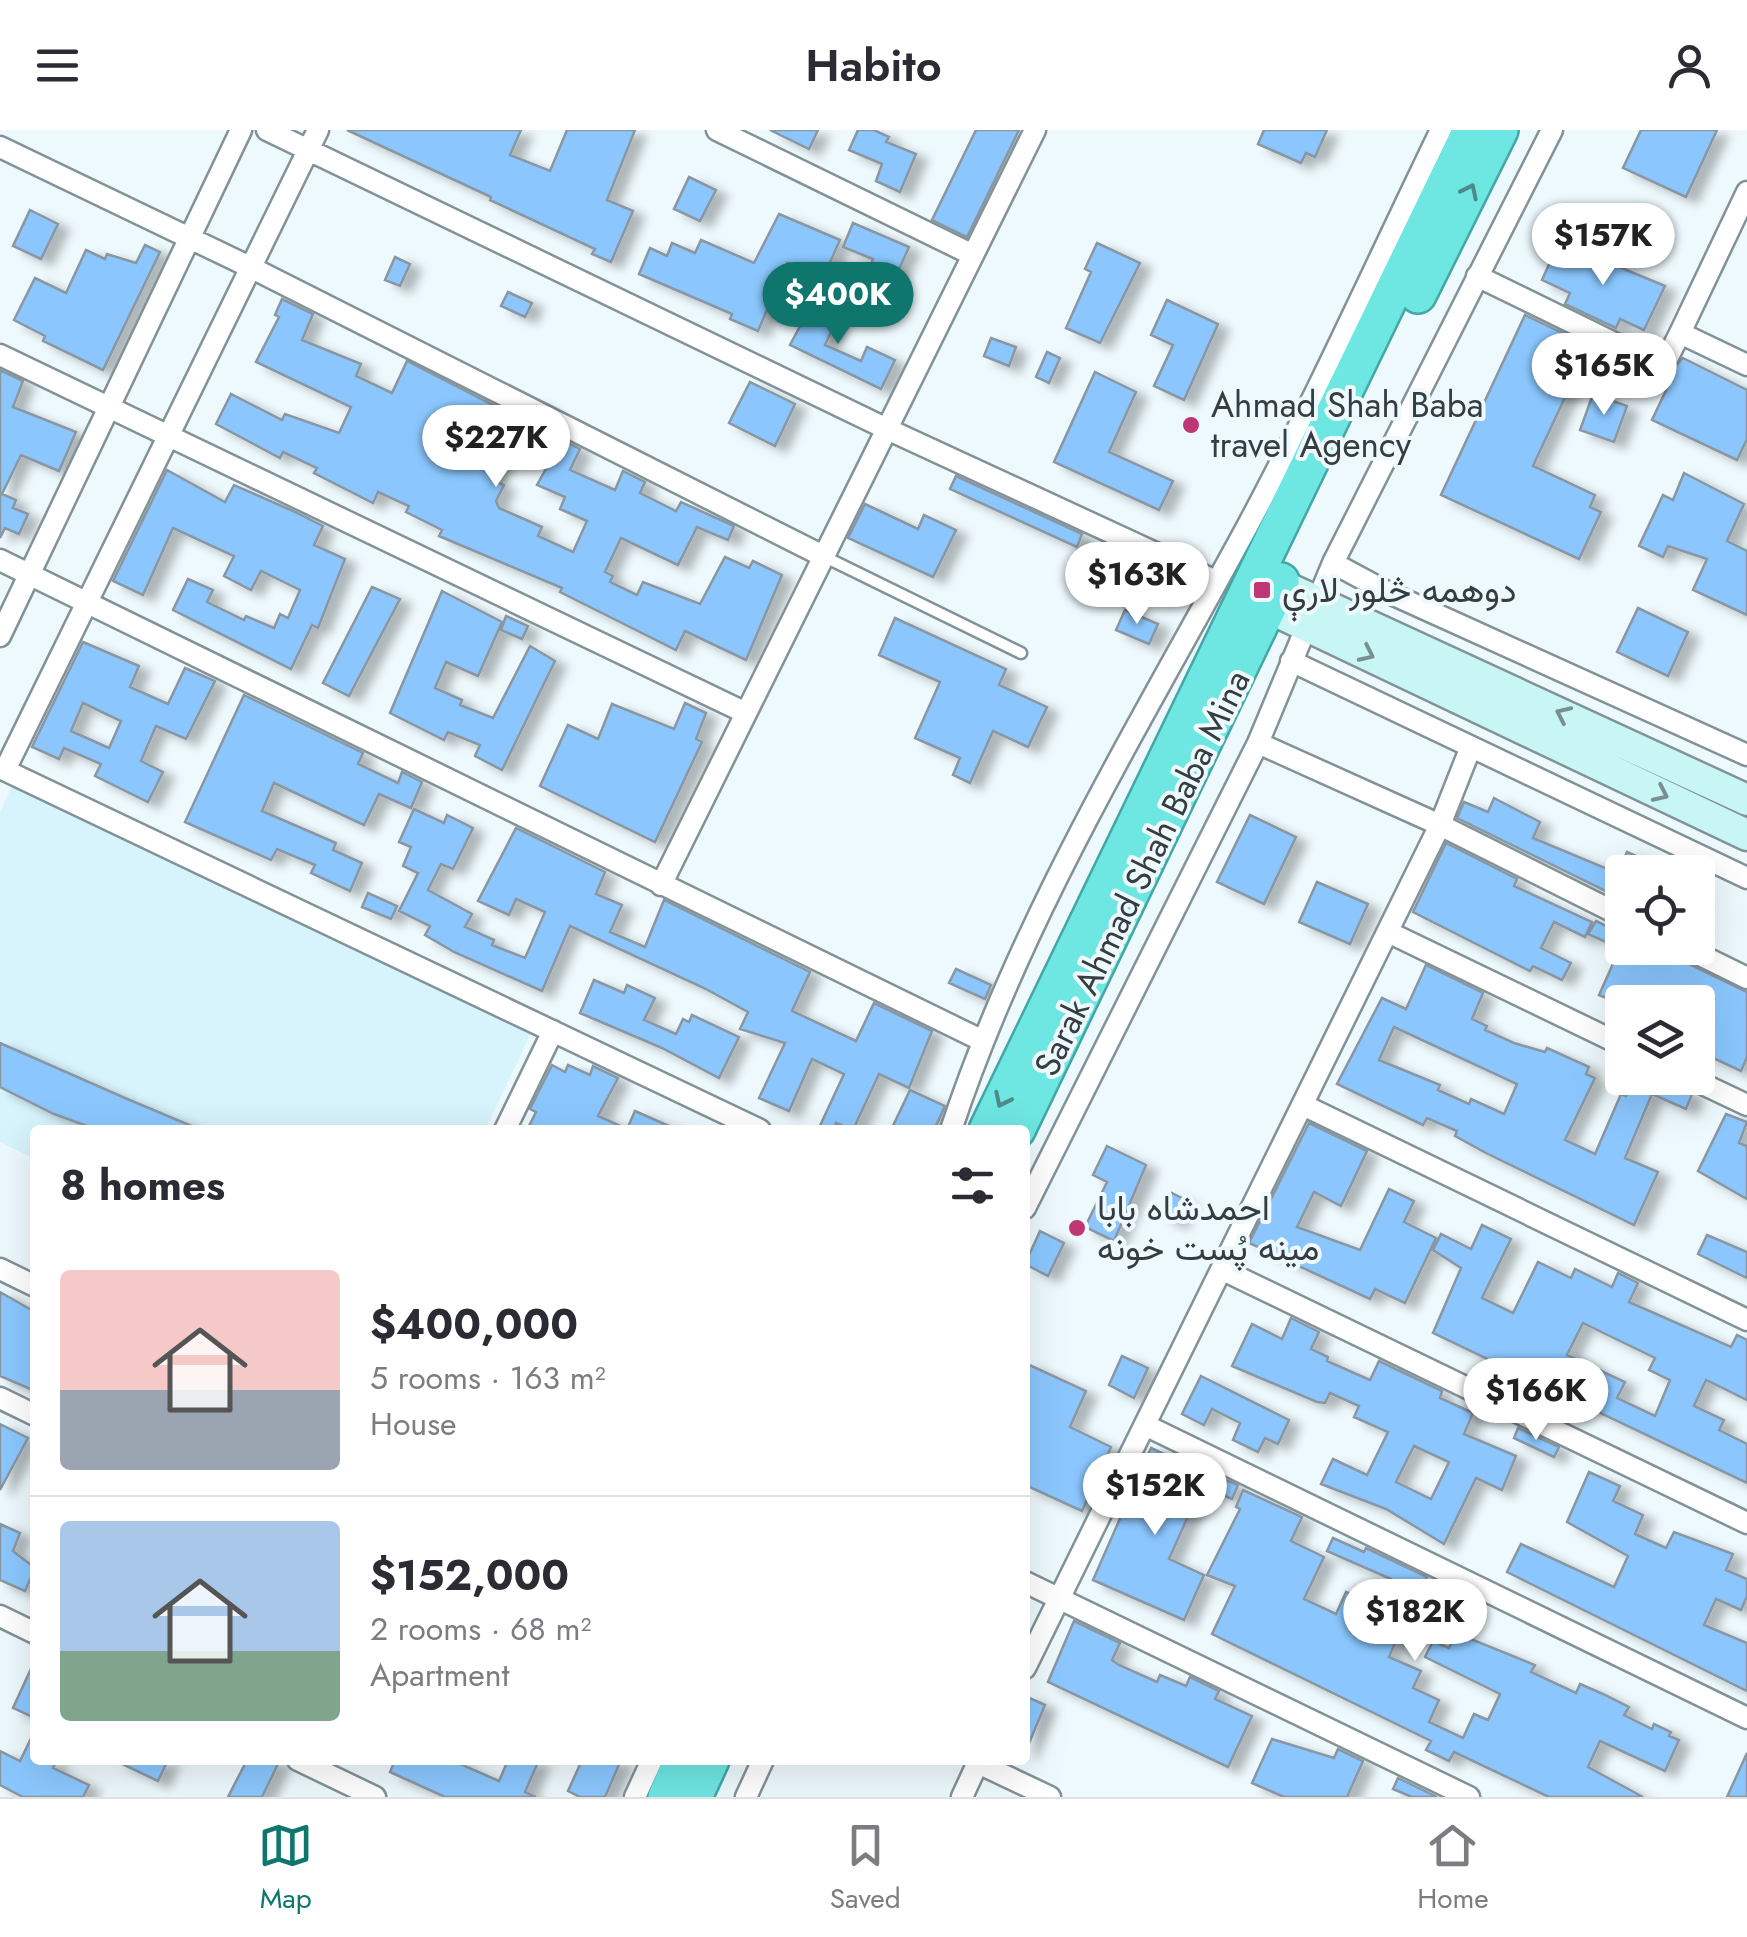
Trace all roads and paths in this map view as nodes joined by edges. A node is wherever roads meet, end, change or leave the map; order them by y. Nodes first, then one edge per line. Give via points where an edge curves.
1 (241, 130) edge
2 (268, 130) edge
3 (318, 130) edge
4 (716, 130) edge
5 (1035, 130) edge
6 (1441, 130) edge
7 (1471, 130) edge
8 (1500, 130) edge
9 (1552, 130) edge
10 (0, 147) edge
11 (308, 150) junction
12 (1747, 192) edge
13 (191, 238) junction
14 (972, 254) junction
15 (252, 268) junction
16 (1477, 276) junction
17 (1680, 333) junction
18 (0, 356) edge
19 (1747, 365) edge
20 (108, 408) junction
21 (887, 429) junction
22 (168, 437) junction
23 (823, 556) junction
24 (0, 560) edge
25 (1333, 563) junction
26 (30, 574) junction
27 (1254, 589) junction
28 (87, 602) junction
29 (1312, 612) junction
30 (0, 636) edge
31 (1022, 653) dead end
32 (1291, 661) junction
33 (746, 713) junction
34 (1258, 743) junction
35 (1470, 749) junction
36 (1747, 755) edge
37 (2, 769) edge
38 (1747, 800) edge
39 (1440, 826) junction
40 (1747, 834) edge
41 (1747, 878) edge
42 (660, 885) junction
43 (1605, 908) edge
44 (1388, 932) junction
45 (1715, 962) edge
46 (1747, 978) edge
47 (553, 1031) junction
48 (1605, 1037) edge
49 (981, 1040) junction
50 (1715, 1090) edge
51 (1303, 1105) junction
52 (1747, 1105) edge
53 (508, 1125) edge
54 (750, 1125) edge
55 (953, 1125) edge
56 (989, 1125) edge
57 (1020, 1125) edge
58 (1030, 1198) edge
59 (0, 1269) edge
60 (1223, 1270) junction
61 (30, 1284) edge
62 (1747, 1320) edge
63 (0, 1398) edge
64 (30, 1413) edge
65 (1147, 1426) junction
66 (1747, 1524) edge
67 (1030, 1584) edge
68 (1060, 1599) junction
69 (0, 1616) edge
70 (30, 1631) edge
71 (1030, 1658) edge
72 (1747, 1718) edge
73 (308, 1765) edge
74 (650, 1765) edge
75 (680, 1765) edge
76 (709, 1765) edge
77 (761, 1765) edge
78 (977, 1765) edge
79 (987, 1765) edge
80 (375, 1797) edge
81 (635, 1797) edge
82 (666, 1797) edge
83 (694, 1797) edge
84 (746, 1797) edge
85 (962, 1797) edge
86 (1050, 1797) edge
87 (1468, 1797) edge

1 - 13 street
2 - 11 street
3 - 11 street
4 - 14 street
5 - 14 street
6 - 27 street via 1270,482
7 - 27 highway
27 -> 8 highway, Sarak Ahmad Shah Baba Mina
9 - 16 street
10 - 13 street
11 - 15 street
11 - 21 street
12 - 17 street
13 - 15 street
13 - 20 street
14 - 21 street
15 - 22 street
15 - 23 street
16 - 17 street via 1656,363 1667,359
16 - 25 street
17 - 19 street
18 - 20 street
20 - 22 street
20 - 26 street
21 - 23 street
21 - 27 street
22 - 28 street
22 - 33 street
23 - 31 lane
23 - 33 street
24 - 26 street
25 - 29 street
25 - 36 street
26 - 28 street
26 - 30 street
27 - 29 main road
27 - 49 street via 1086,818
27 -> 56 highway
27 - 57 highway, Sarak Ahmad Shah Baba Mina
28 - 37 street
28 - 42 street
29 - 32 street
38 -> 29 main road
29 -> 40 main road
32 - 34 street
32 - 35 street
33 - 42 street
34 - 39 street
34 - 58 street
35 - 39 street
35 - 41 street
37 - 47 street
39 - 43 street
39 - 44 street
42 - 49 street
44 - 48 street
44 - 51 street
45 - 46 street
47 - 53 street
47 - 54 street
49 - 55 street
50 - 52 street
51 - 60 street
51 - 62 street
59 - 61 street
60 - 65 street
60 - 66 street
63 - 64 street
65 - 68 street
65 - 72 street
67 - 68 street
68 - 71 street
68 - 87 street
69 - 70 street
73 - 80 street
74 - 81 street
75 - 82 highway
76 - 83 highway
77 - 84 street
78 - 85 street
79 - 86 street

